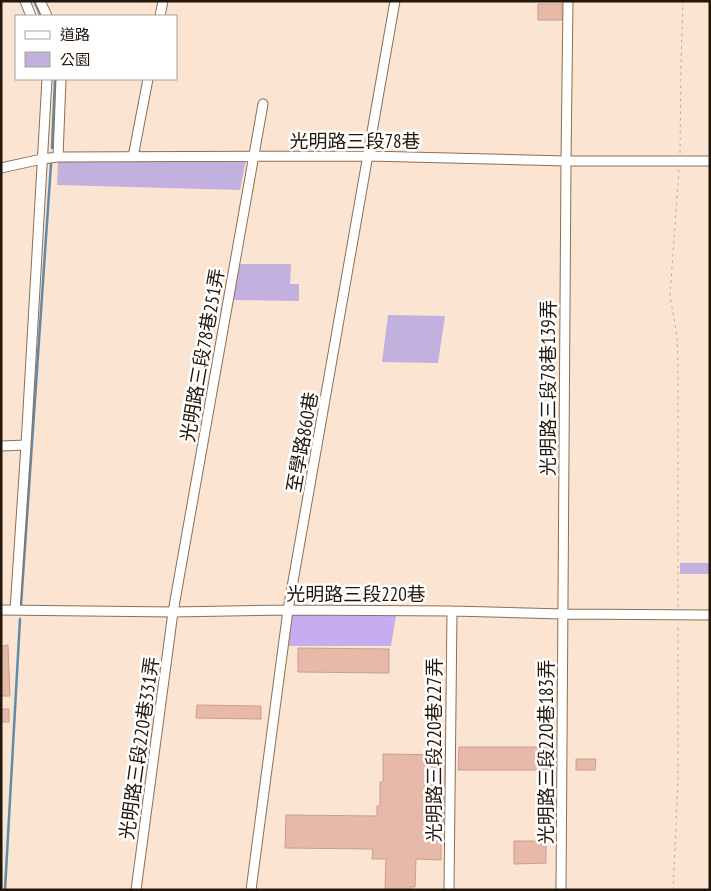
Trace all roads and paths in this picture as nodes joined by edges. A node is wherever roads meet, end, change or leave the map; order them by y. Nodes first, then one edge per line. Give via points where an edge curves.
1 (25, 1) edge
2 (40, 1) edge
3 (162, 1) edge
4 (395, 1) edge
5 (568, 1) edge
6 (683, 1) edge
7 (31, 15) edge
8 (47, 15) edge
9 (160, 15) edge
10 (46, 80) edge
11 (61, 80) edge
12 (148, 80) edge
13 (263, 104) dead end
14 (368, 156) junction
15 (58, 157) junction
16 (133, 157) junction
17 (253, 157) junction
18 (42, 159) junction
19 (680, 160) junction
20 (566, 161) junction
21 (710, 161) edge
22 (1, 168) edge
23 (1, 446) edge
24 (26, 446) junction
25 (1, 610) edge
26 (15, 610) junction
27 (288, 610) junction
28 (452, 611) junction
29 (173, 612) junction
30 (563, 614) junction
31 (678, 615) junction
32 (710, 615) edge
33 (136, 890) edge
34 (251, 890) edge
35 (449, 890) edge
36 (561, 890) edge
37 (673, 890) edge

1 - 7 street
2 - 8 street
3 - 9 street
4 - 14 street, 至學路860巷
5 - 20 street, 光明路三段78巷139弄
6 - 19 path
10 - 18 street
11 - 15 street
12 - 16 street
13 - 17 street, 光明路三段78巷251弄
14 - 17 street, 光明路三段78巷
14 - 20 street, 光明路三段78巷
14 - 27 street, 至學路860巷
15 - 16 street, 光明路三段78巷
15 - 18 street, 光明路三段78巷
16 - 17 street, 光明路三段78巷
17 - 29 street, 光明路三段78巷251弄
18 - 22 street, 光明路三段78巷
18 - 24 street
19 - 20 street, 光明路三段78巷
19 - 21 street, 光明路三段78巷
19 - 31 path via 670,295 678,368
20 - 30 street, 光明路三段78巷139弄
23 - 24 street
24 - 26 street
25 - 26 street, 光明路三段220巷
26 - 29 street, 光明路三段220巷
27 - 28 street, 光明路三段220巷
27 - 29 street, 光明路三段220巷
27 - 34 street, 至學路860巷
28 - 30 street, 光明路三段220巷
28 - 35 street, 光明路三段220巷227弄
29 - 33 street, 光明路三段220巷331弄
30 - 31 street, 光明路三段220巷
30 - 36 street, 光明路三段220巷183弄
31 - 32 street, 光明路三段220巷
31 - 37 path via 678,781

